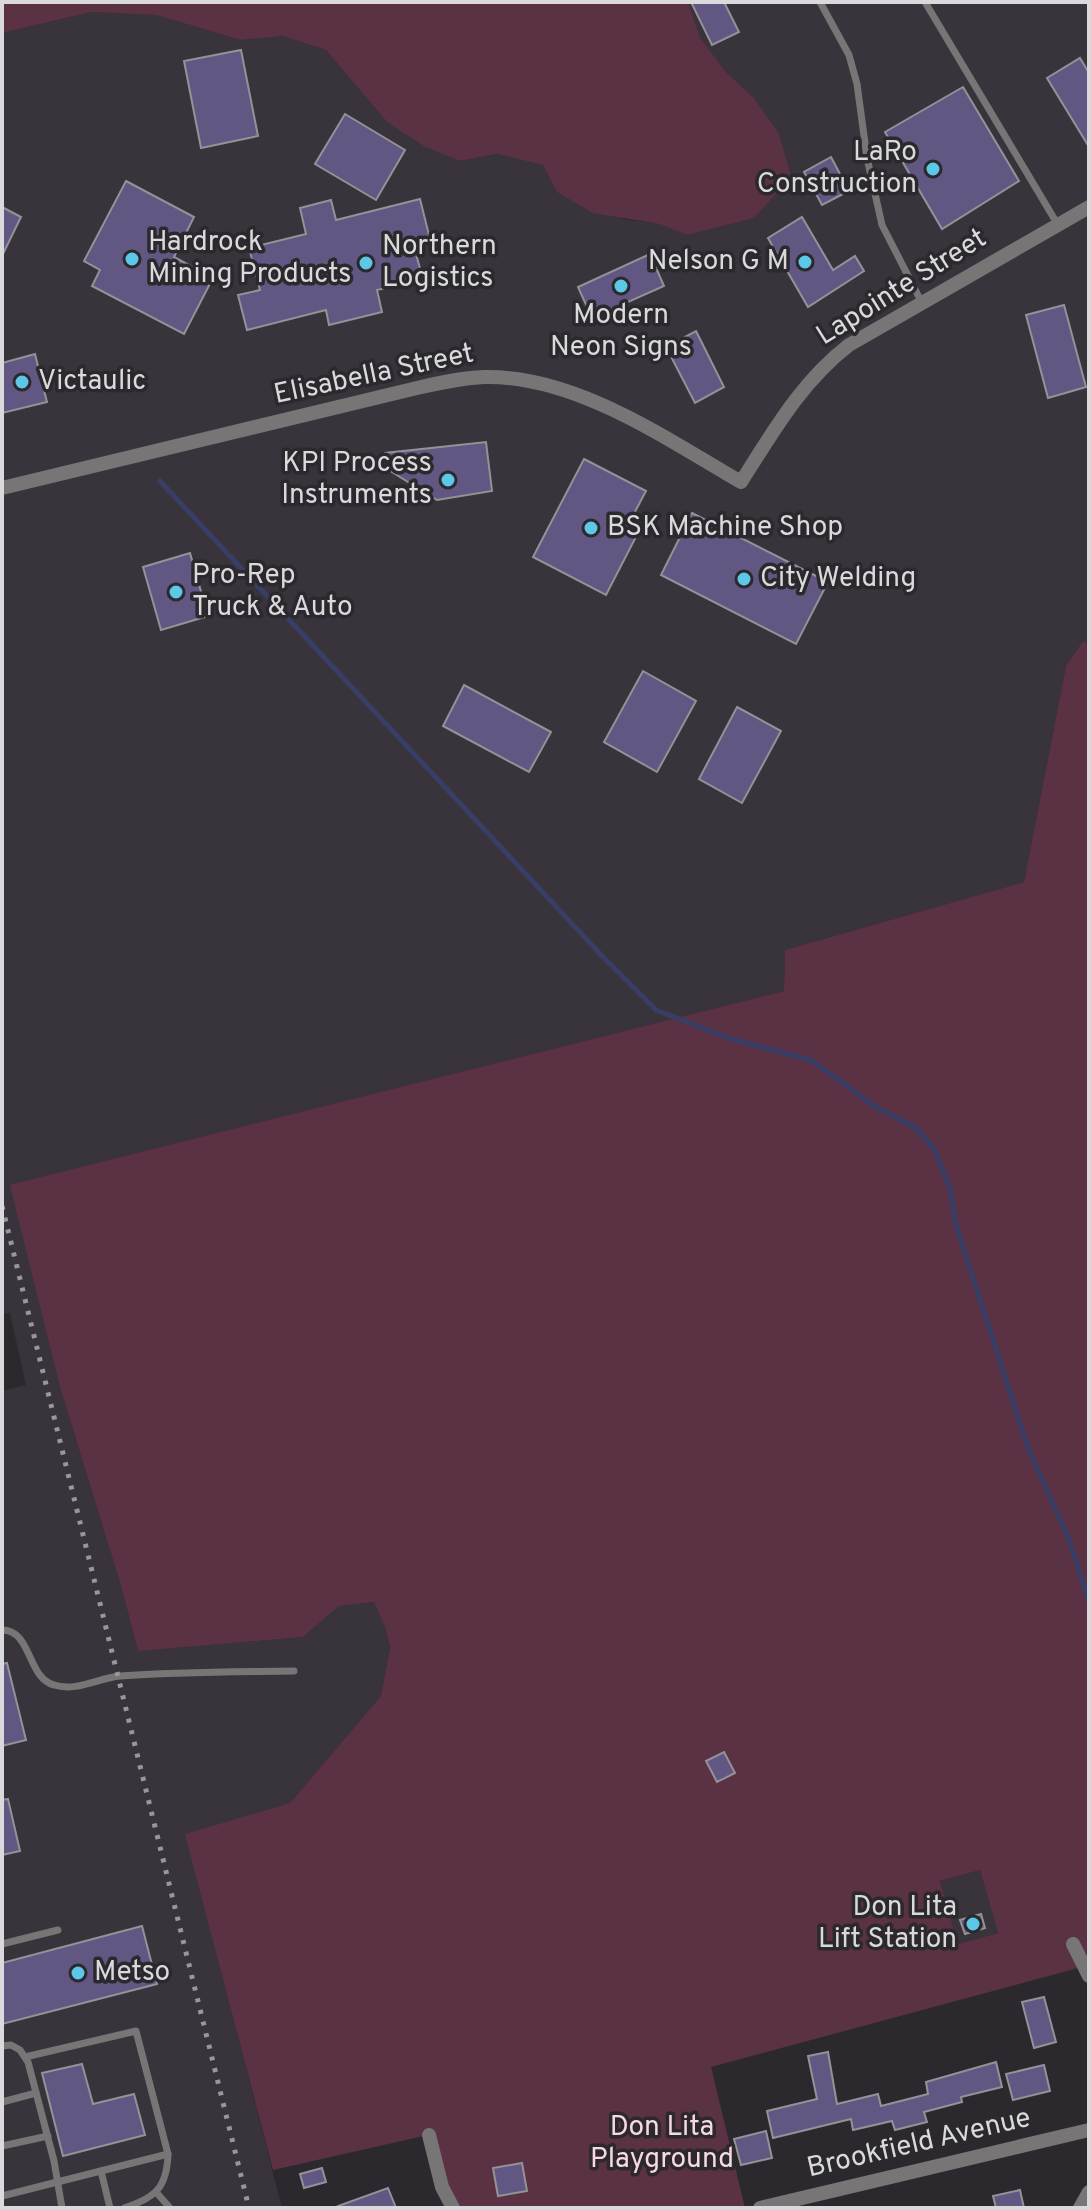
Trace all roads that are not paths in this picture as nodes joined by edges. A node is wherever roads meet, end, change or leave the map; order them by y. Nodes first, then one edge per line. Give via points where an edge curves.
1 (820, 2) edge
2 (925, 2) edge
3 (1089, 207) edge
4 (1058, 225) junction
5 (922, 303) junction
6 (741, 482) joint
7 (2, 488) edge
8 (2, 1630) edge
9 (294, 1671) dead end
10 (58, 1930) dead end
11 (2, 1944) edge
12 (1073, 1944) dead end
13 (1089, 1976) edge
14 (2, 2046) edge
15 (25, 2057) junction
16 (36, 2093) junction
17 (2, 2102) edge
18 (1089, 2130) edge
19 (429, 2135) dead end
20 (48, 2136) junction
21 (2, 2146) edge
22 (168, 2154) junction
23 (101, 2171) junction
24 (58, 2182) junction
25 (156, 2192) junction
26 (1089, 2192) edge
27 (2, 2196) edge
28 (62, 2208) edge
29 (110, 2208) edge
30 (124, 2208) edge
31 (170, 2208) edge
32 (453, 2208) edge
33 (760, 2208) edge
34 (1080, 2208) edge

1 - 5 lane via 849,55 882,225
2 - 4 lane
3 - 4 street, Lapointe Street
4 - 5 street, Lapointe Street
5 - 6 street, Lapointe Street via 827,362 788,407
6 - 7 street, Elisabella Street via 612,409 547,386 482,377
8 - 9 lane via 20,1638 46,1682 70,1688 116,1676
10 - 11 lane
12 - 13 street
14 - 15 lane via 11,2045
15 - 16 lane
15 - 22 lane via 136,2031
16 - 17 lane
16 - 20 lane
18 - 33 street, Brookfield Avenue
19 - 32 street
20 - 21 lane
20 - 24 lane
22 - 23 lane
22 - 25 lane via 168,2172
23 - 24 lane
23 - 29 lane
24 - 27 lane
24 - 28 lane
25 - 30 lane
25 - 31 lane
26 - 34 street

